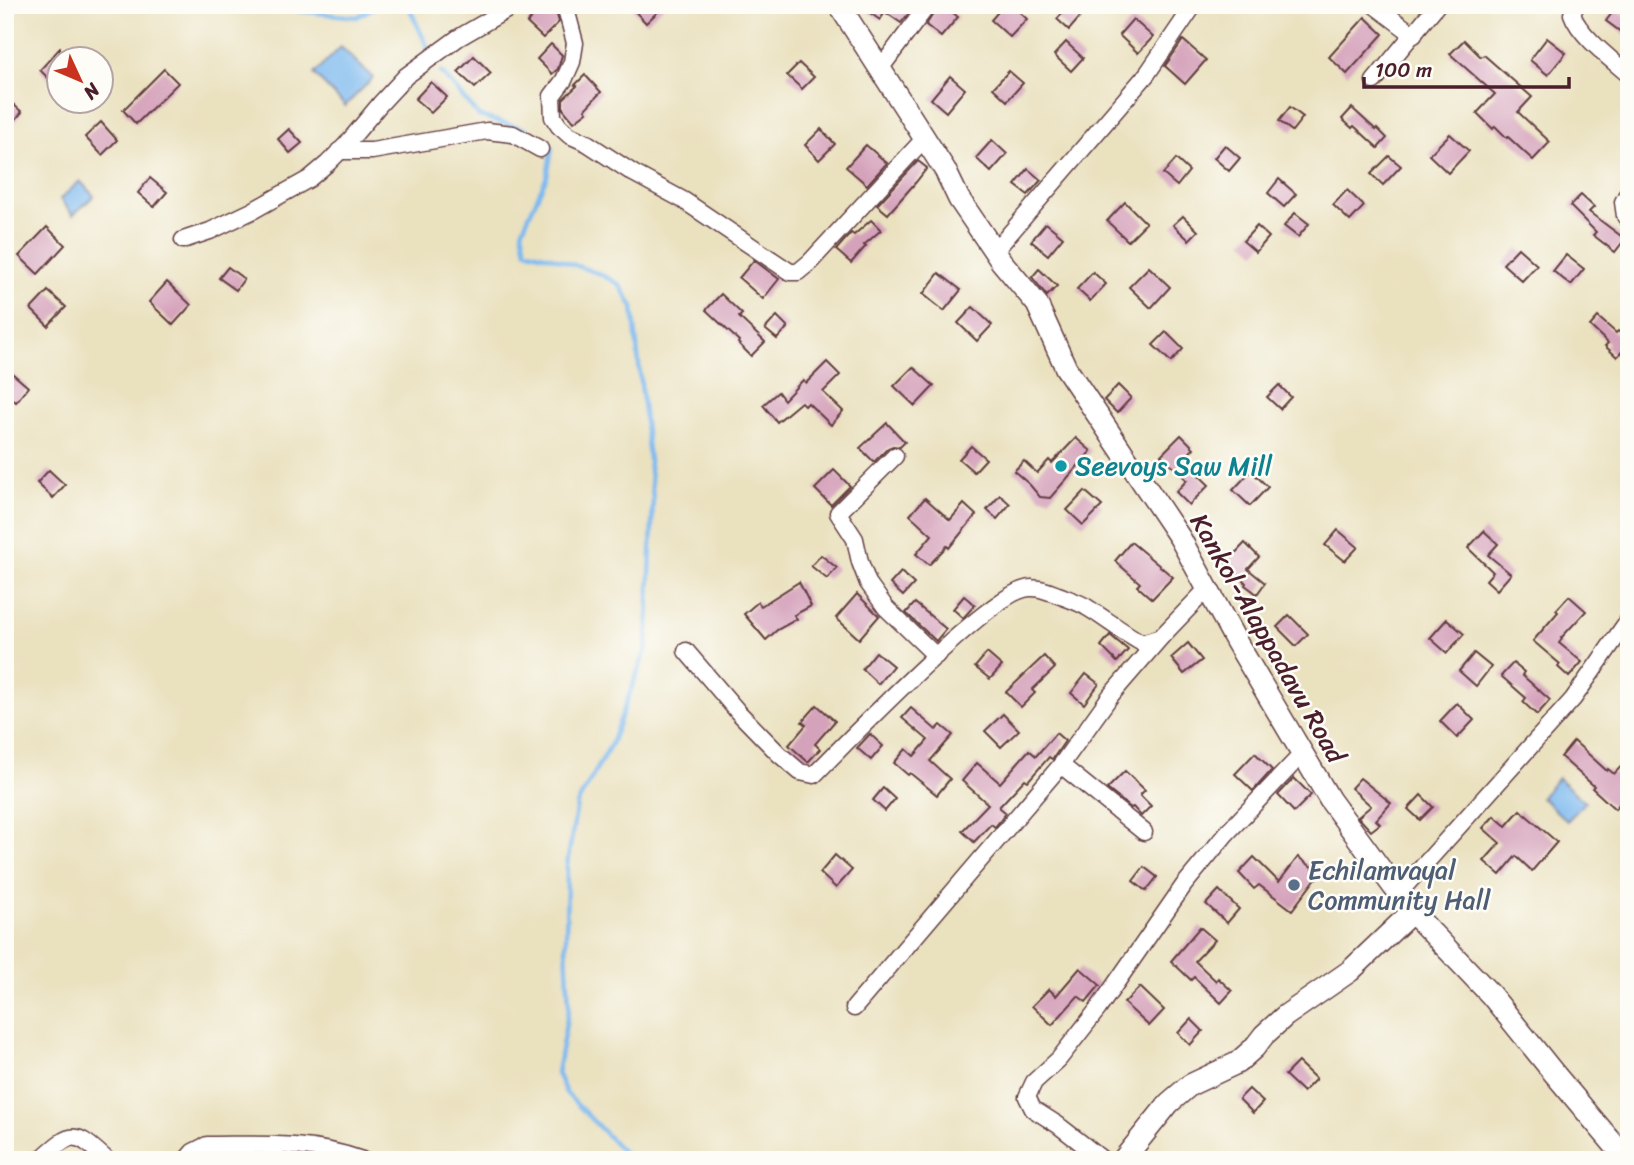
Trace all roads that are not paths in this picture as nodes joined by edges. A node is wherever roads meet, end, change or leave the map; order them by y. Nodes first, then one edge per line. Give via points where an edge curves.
1 (515, 5) edge
2 (565, 5) edge
3 (839, 5) edge
4 (928, 5) edge
5 (1194, 5) edge
6 (1374, 5) edge
7 (1437, 5) edge
8 (1576, 5) edge
9 (1414, 34) junction
10 (880, 69) junction
11 (1629, 75) edge
12 (1374, 81) dead end
13 (924, 139) junction
14 (540, 149) dead end
15 (340, 151) junction
16 (1629, 191) edge
17 (1629, 220) edge
18 (183, 240) dead end
19 (994, 252) junction
20 (895, 456) dead end
21 (1208, 589) junction
22 (1629, 619) edge
23 (1161, 637) junction
24 (686, 651) dead end
25 (936, 656) junction
26 (1302, 754) junction
27 (1061, 765) junction
28 (1144, 832) dead end
29 (1398, 894) junction
30 (1412, 912) junction
31 (854, 1008) dead end
32 (40, 1160) edge
33 (107, 1160) edge
34 (186, 1160) edge
35 (362, 1160) edge
36 (1103, 1160) edge
37 (1123, 1160) edge
38 (1627, 1160) edge

1 - 15 street via 406,76
2 - 13 street via 575,43 572,62 552,96 553,117 559,126 683,200 790,272 798,272 810,262
3 - 10 main road, Kankol-Alappadavu Road
4 - 10 street
5 - 19 street via 1147,74
6 - 9 street
7 - 9 street
8 - 11 street via 1572,14 1576,24
9 - 12 street
10 - 13 main road, Kankol-Alappadavu Road
13 - 19 main road, Kankol-Alappadavu Road
14 - 15 street via 513,134 487,131 372,151
15 - 18 street via 309,179 241,216
16 - 17 street via 1623,202
19 - 21 main road, Kankol-Alappadavu Road via 1037,304 1066,368 1180,538
20 - 25 street via 838,513 855,539 868,583 886,608
21 - 23 street
21 - 26 main road, Kankol-Alappadavu Road
22 - 29 street via 1573,699
23 - 25 street via 1142,643 1086,606 1030,587 1004,598
23 - 27 street via 1111,695
24 - 25 street via 779,754 800,772 814,775
26 - 29 main road, Kankol-Alappadavu Road
26 - 36 street via 1192,875 1098,1009 1059,1059 1034,1082 1027,1097 1033,1109
27 - 28 street
27 - 31 street
29 - 30 main road, Kankol-Alappadavu Road
30 - 37 main road via 1350,971 1285,1016 1237,1063 1190,1085 1169,1103
30 - 38 main road, Kankol-Alappadavu Road via 1492,995
32 - 33 street via 61,1141 74,1137
34 - 35 street via 207,1144 307,1146

